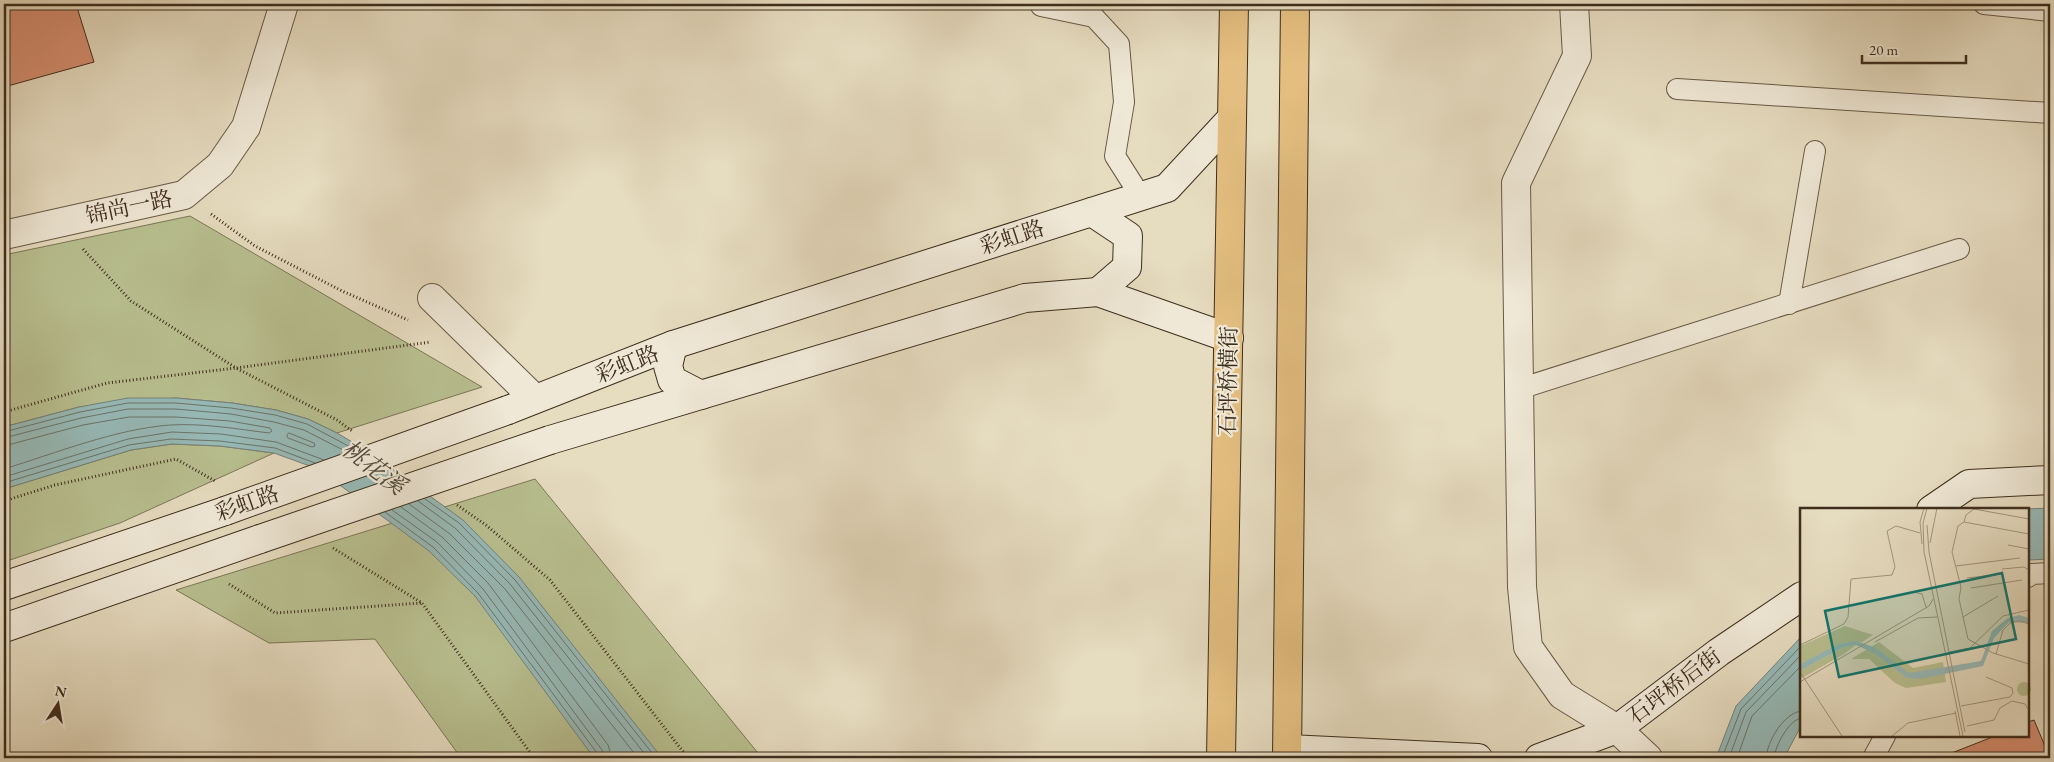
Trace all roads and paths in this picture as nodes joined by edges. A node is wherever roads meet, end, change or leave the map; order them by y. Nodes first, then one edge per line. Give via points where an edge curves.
1 (284, 4) edge
2 (1234, 4) edge
3 (1295, 4) edge
4 (1574, 4) edge
5 (1984, 4) edge
6 (1041, 6) dead end
7 (2050, 11) edge
8 (1677, 89) dead end
9 (2050, 107) edge
10 (2050, 113) edge
11 (1231, 119) junction
12 (1814, 151) dead end
13 (184, 195) junction
14 (1141, 197) junction
15 (1092, 212) junction
16 (58, 222) junction
17 (4, 235) edge
18 (1959, 249) dead end
19 (1098, 292) junction
20 (432, 298) dead end
21 (1789, 304) junction
22 (409, 320) dead end
23 (471, 337) junction
24 (1229, 338) junction
25 (674, 346) junction
26 (1519, 389) junction
27 (701, 396) junction
28 (535, 399) junction
29 (2050, 480) edge
30 (1934, 508) edge
31 (195, 562) junction
32 (2050, 573) edge
33 (2029, 576) edge
34 (4, 586) edge
35 (1800, 597) edge
36 (422, 603) dead end
37 (4, 628) edge
38 (1884, 737) edge
39 (1632, 743) edge
40 (1288, 754) edge
41 (1221, 758) edge
42 (1478, 758) edge
43 (1538, 758) edge
44 (1873, 758) edge

1 - 13 main road, 锦尚一路 via 246,127 220,165
2 - 11 main road, 石坪桥横街
3 - 40 main road
4 - 26 main road via 1577,56 1516,183
5 - 7 lane
6 - 14 lane via 1094,17 1119,44 1124,102 1115,156
8 - 10 lane
9 - 10 lane
11 - 14 main road, 彩虹路 via 1167,188
11 - 24 main road, 石坪桥横街
12 - 21 lane
13 - 16 main road, 锦尚一路
13 - 22 path via 255,246 342,291
14 - 15 main road, 彩虹路
15 - 19 main road via 1128,236 1128,267
15 - 25 main road, 彩虹路
16 - 17 main road, 锦尚一路
16 - 23 path via 131,301 236,368
18 - 21 lane
19 - 24 main road, 彩虹路
19 - 27 main road, 彩虹路 via 1025,298
20 - 23 main road
21 - 26 lane
23 - 28 main road
24 - 41 main road, 石坪桥横街
25 - 27 main road via 668,366 672,380
25 - 28 main road, 彩虹路
26 - 39 main road via 1522,586 1528,646 1562,695
27 - 31 main road, 彩虹路, bridge via 550,440
28 - 34 main road, 彩虹路, bridge via 225,511
29 - 30 main road via 1969,484
31 - 36 path via 275,613
31 - 37 main road, 彩虹路
32 - 33 lane
35 - 39 main road, 石坪桥后街 via 1719,652
38 - 44 lane
39 - 43 main road, 石坪桥后街
40 - 42 main road

